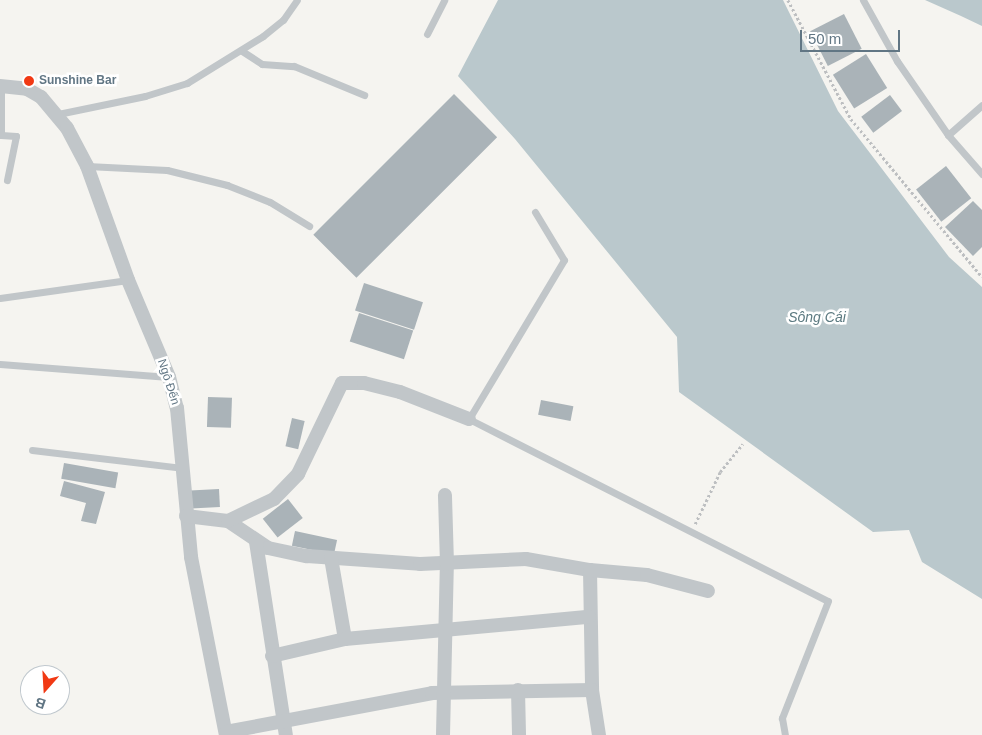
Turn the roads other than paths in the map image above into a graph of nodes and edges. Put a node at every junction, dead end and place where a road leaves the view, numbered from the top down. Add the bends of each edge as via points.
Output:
1 (298, 0) edge
2 (444, 0) edge
3 (863, 0) edge
4 (427, 34) dead end
5 (242, 51) junction
6 (0, 86) edge
7 (364, 95) dead end
8 (982, 105) edge
9 (58, 114) junction
10 (948, 135) junction
11 (87, 166) junction
12 (982, 174) edge
13 (7, 180) dead end
14 (536, 212) dead end
15 (309, 226) dead end
16 (128, 280) junction
17 (0, 298) edge
18 (0, 364) edge
19 (169, 377) junction
20 (470, 419) junction
21 (32, 450) dead end
22 (182, 468) junction
23 (445, 495) dead end
24 (186, 516) junction
25 (228, 520) junction
26 (256, 542) junction
27 (331, 558) junction
28 (447, 564) junction
29 (590, 570) junction
30 (708, 591) dead end
31 (589, 617) junction
32 (447, 628) junction
33 (345, 639) junction
34 (272, 656) junction
35 (518, 690) junction
36 (592, 690) junction
37 (445, 692) junction
38 (283, 721) junction
39 (226, 733) edge
40 (286, 735) edge
41 (443, 735) edge
42 (519, 735) edge
43 (599, 735) edge
44 (785, 735) edge

1 - 5 lane via 283,20
2 - 4 lane
3 - 10 lane via 897,61
5 - 7 lane via 262,64 294,66
5 - 9 lane via 180,85 145,96
6 - 9 street, Ngô Đến via 28,89
6 - 13 lane via 0,135 16,136
8 - 10 lane
9 - 11 street, Ngô Đến
10 - 12 lane
11 - 15 lane via 167,170 227,185 270,202
11 - 16 street, Ngô Đến
14 - 20 lane via 564,260
16 - 17 lane
16 - 19 street, Ngô Đến
18 - 19 lane
19 - 22 street, Ngô Đến via 177,408
20 - 25 street via 400,392 342,383 298,474 274,499
20 - 44 lane via 828,601 782,718
21 - 22 lane
22 - 24 street, Ngô Đến
23 - 28 street
24 - 25 street
24 - 39 street, Ngô Đến
25 - 26 street
26 - 27 street via 268,548
26 - 34 street
27 - 28 street
27 - 33 street
28 - 29 street via 526,559
28 - 32 street
29 - 30 street via 647,575
29 - 31 street
31 - 32 street
31 - 36 street
32 - 33 street
32 - 37 street
33 - 34 street
34 - 38 street
35 - 36 street
35 - 37 street
35 - 42 street
36 - 43 street
37 - 38 street via 402,697
37 - 41 street
38 - 39 street
38 - 40 street

